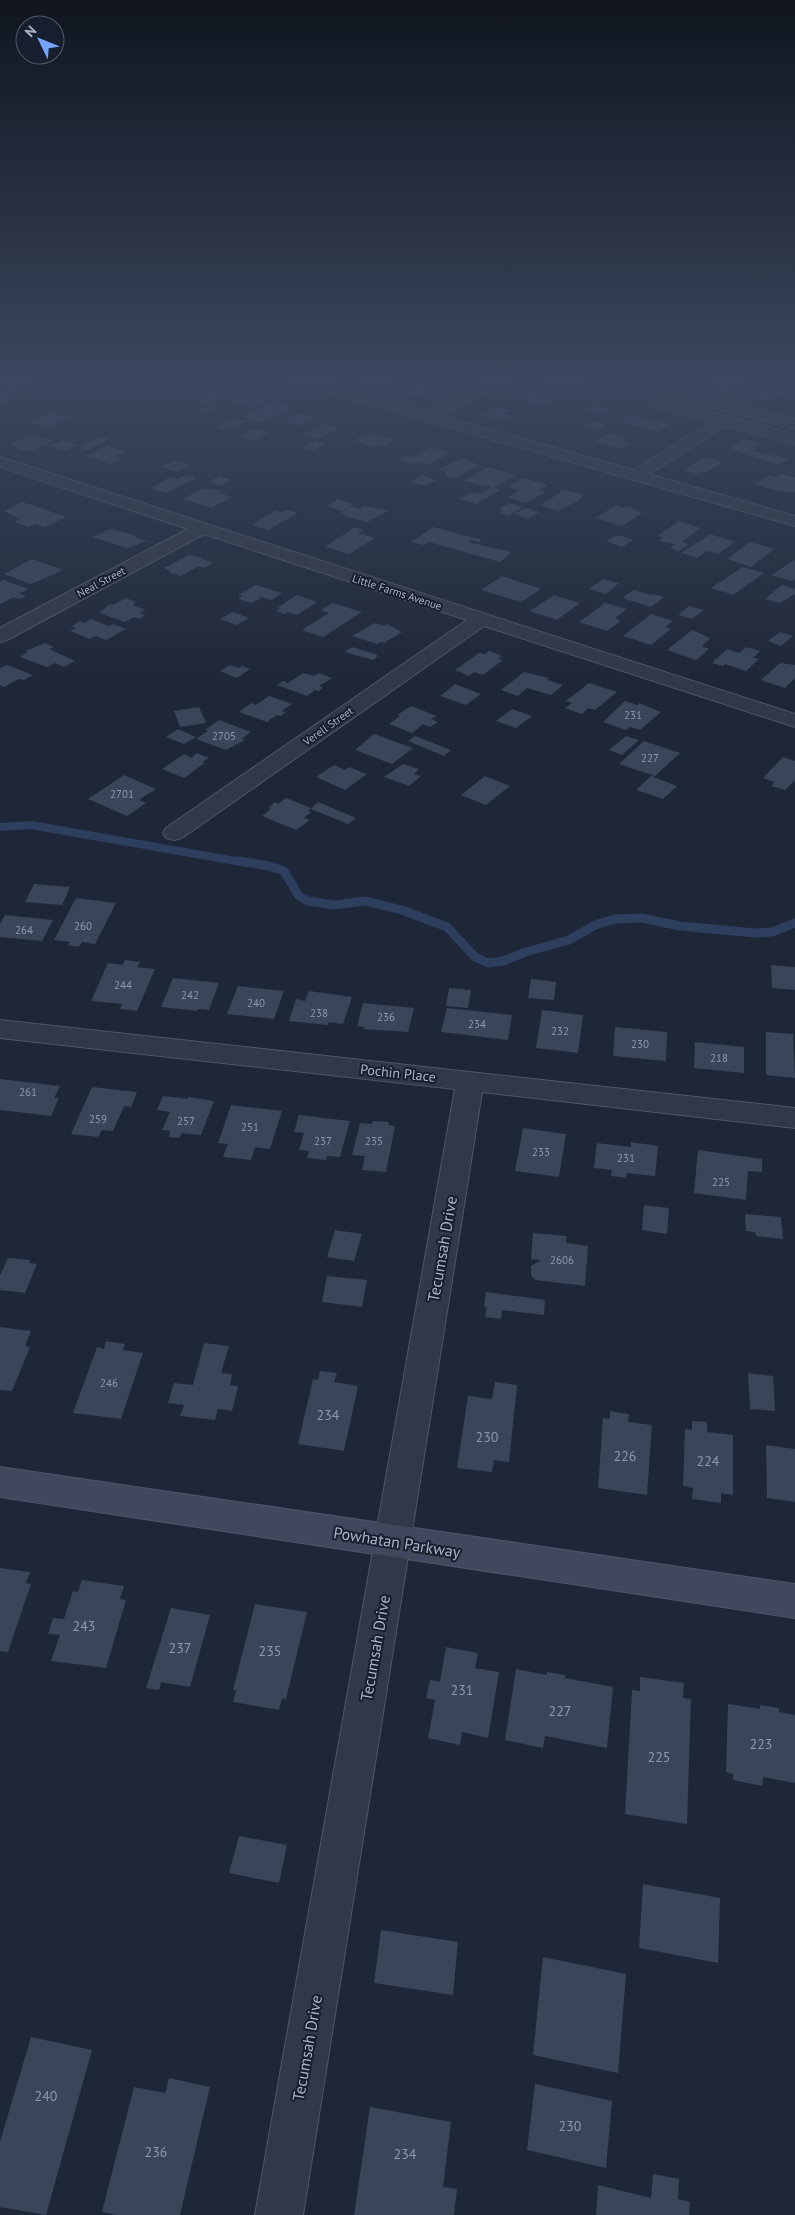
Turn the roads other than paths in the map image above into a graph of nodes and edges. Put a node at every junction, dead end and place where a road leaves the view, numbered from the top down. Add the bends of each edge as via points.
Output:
1 (47, 477) edge
2 (640, 477) edge
3 (795, 522) edge
4 (202, 528) junction
5 (481, 619) junction
6 (0, 636) edge
7 (795, 721) edge
8 (174, 832) dead end
9 (0, 1029) edge
10 (470, 1081) junction
11 (795, 1118) edge
12 (0, 1482) edge
13 (393, 1541) junction
14 (795, 1601) edge
15 (279, 2215) edge

1 - 4 street, Little Farms Avenue
2 - 3 street
4 - 5 street, Little Farms Avenue
4 - 6 street, Neal Street
5 - 7 street, Little Farms Avenue
5 - 8 street, Verell Street
9 - 10 street, Pochin Place
10 - 11 street, Pochin Place
10 - 13 street, Tecumsah Drive
12 - 13 main road, Powhatan Parkway
13 - 14 main road, Powhatan Parkway
13 - 15 street, Tecumsah Drive

